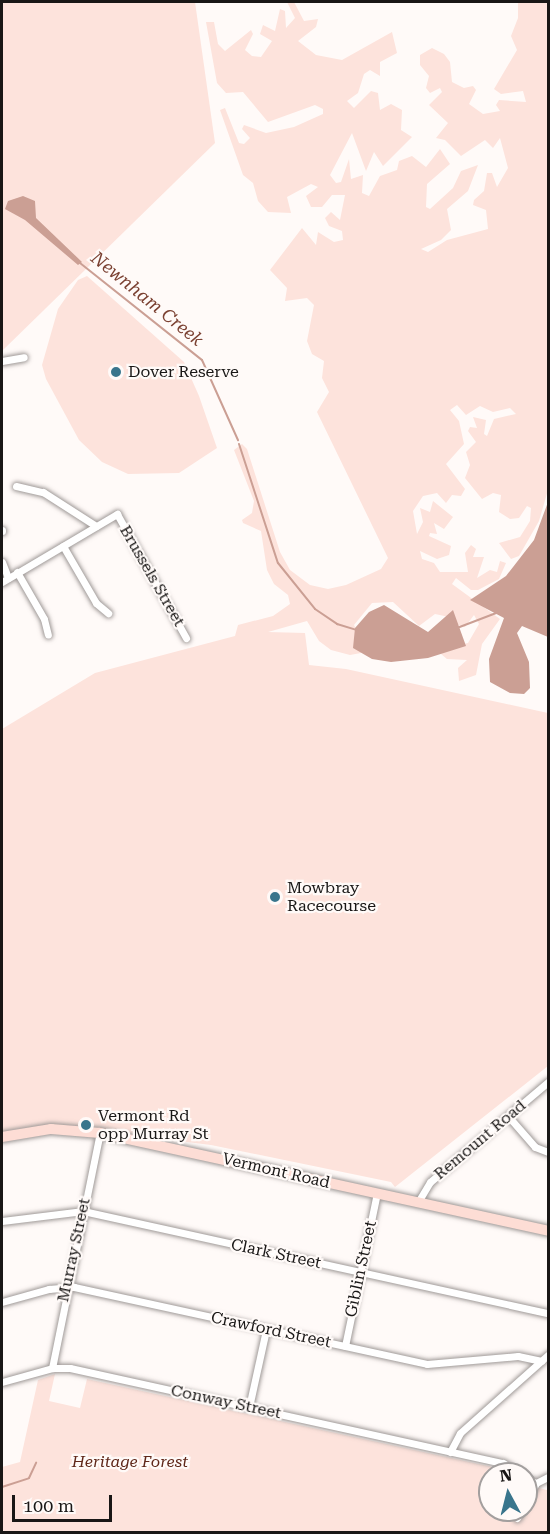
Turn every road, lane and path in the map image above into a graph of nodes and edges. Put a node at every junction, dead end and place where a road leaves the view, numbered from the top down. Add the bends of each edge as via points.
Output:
1 (24, 357) dead end
2 (2, 361) edge
3 (16, 486) dead end
4 (96, 526) junction
5 (63, 546) junction
6 (2, 562) edge
7 (17, 572) junction
8 (5, 580) edge
9 (108, 613) dead end
10 (48, 634) dead end
11 (186, 638) dead end
12 (549, 1082) edge
13 (508, 1116) junction
14 (100, 1133) junction
15 (2, 1137) edge
16 (549, 1152) edge
17 (377, 1193) junction
18 (418, 1202) junction
19 (83, 1211) junction
20 (2, 1221) edge
21 (549, 1231) edge
22 (361, 1272) junction
23 (66, 1287) junction
24 (2, 1302) edge
25 (549, 1313) edge
26 (266, 1330) junction
27 (345, 1346) junction
28 (549, 1355) edge
29 (541, 1361) junction
30 (52, 1368) junction
31 (2, 1382) edge
32 (249, 1407) junction
33 (450, 1452) junction
34 (495, 1462) edge

1 - 2 street
3 - 4 street via 43,492
4 - 5 street
4 - 11 street, Brussels Street via 117,514
5 - 7 street
5 - 9 street via 96,603
6 - 8 street
7 - 8 street
7 - 10 street via 44,619
12 - 13 street, Remount Road
13 - 16 street via 535,1147
13 - 18 street, Remount Road via 430,1182
14 - 15 street, Vermont Road via 51,1129
14 - 17 street, Vermont Road
14 - 19 street, Murray Street
17 - 18 street, Vermont Road
17 - 22 street, Giblin Street
18 - 21 street, Vermont Road
19 - 20 street, Clark Street
19 - 22 street, Clark Street
19 - 23 street, Murray Street
22 - 25 street, Clark Street
22 - 27 street, Giblin Street
23 - 24 street, Crawford Street
23 - 26 street, Crawford Street
23 - 30 street, Murray Street
26 - 27 street, Crawford Street
26 - 32 street
27 - 29 street, Crawford Street via 427,1364 518,1356
28 - 29 street
29 - 33 street via 460,1433
30 - 31 street, Conway Street
30 - 32 street, Conway Street via 70,1368
32 - 33 street, Conway Street
33 - 34 street, Conway Street

